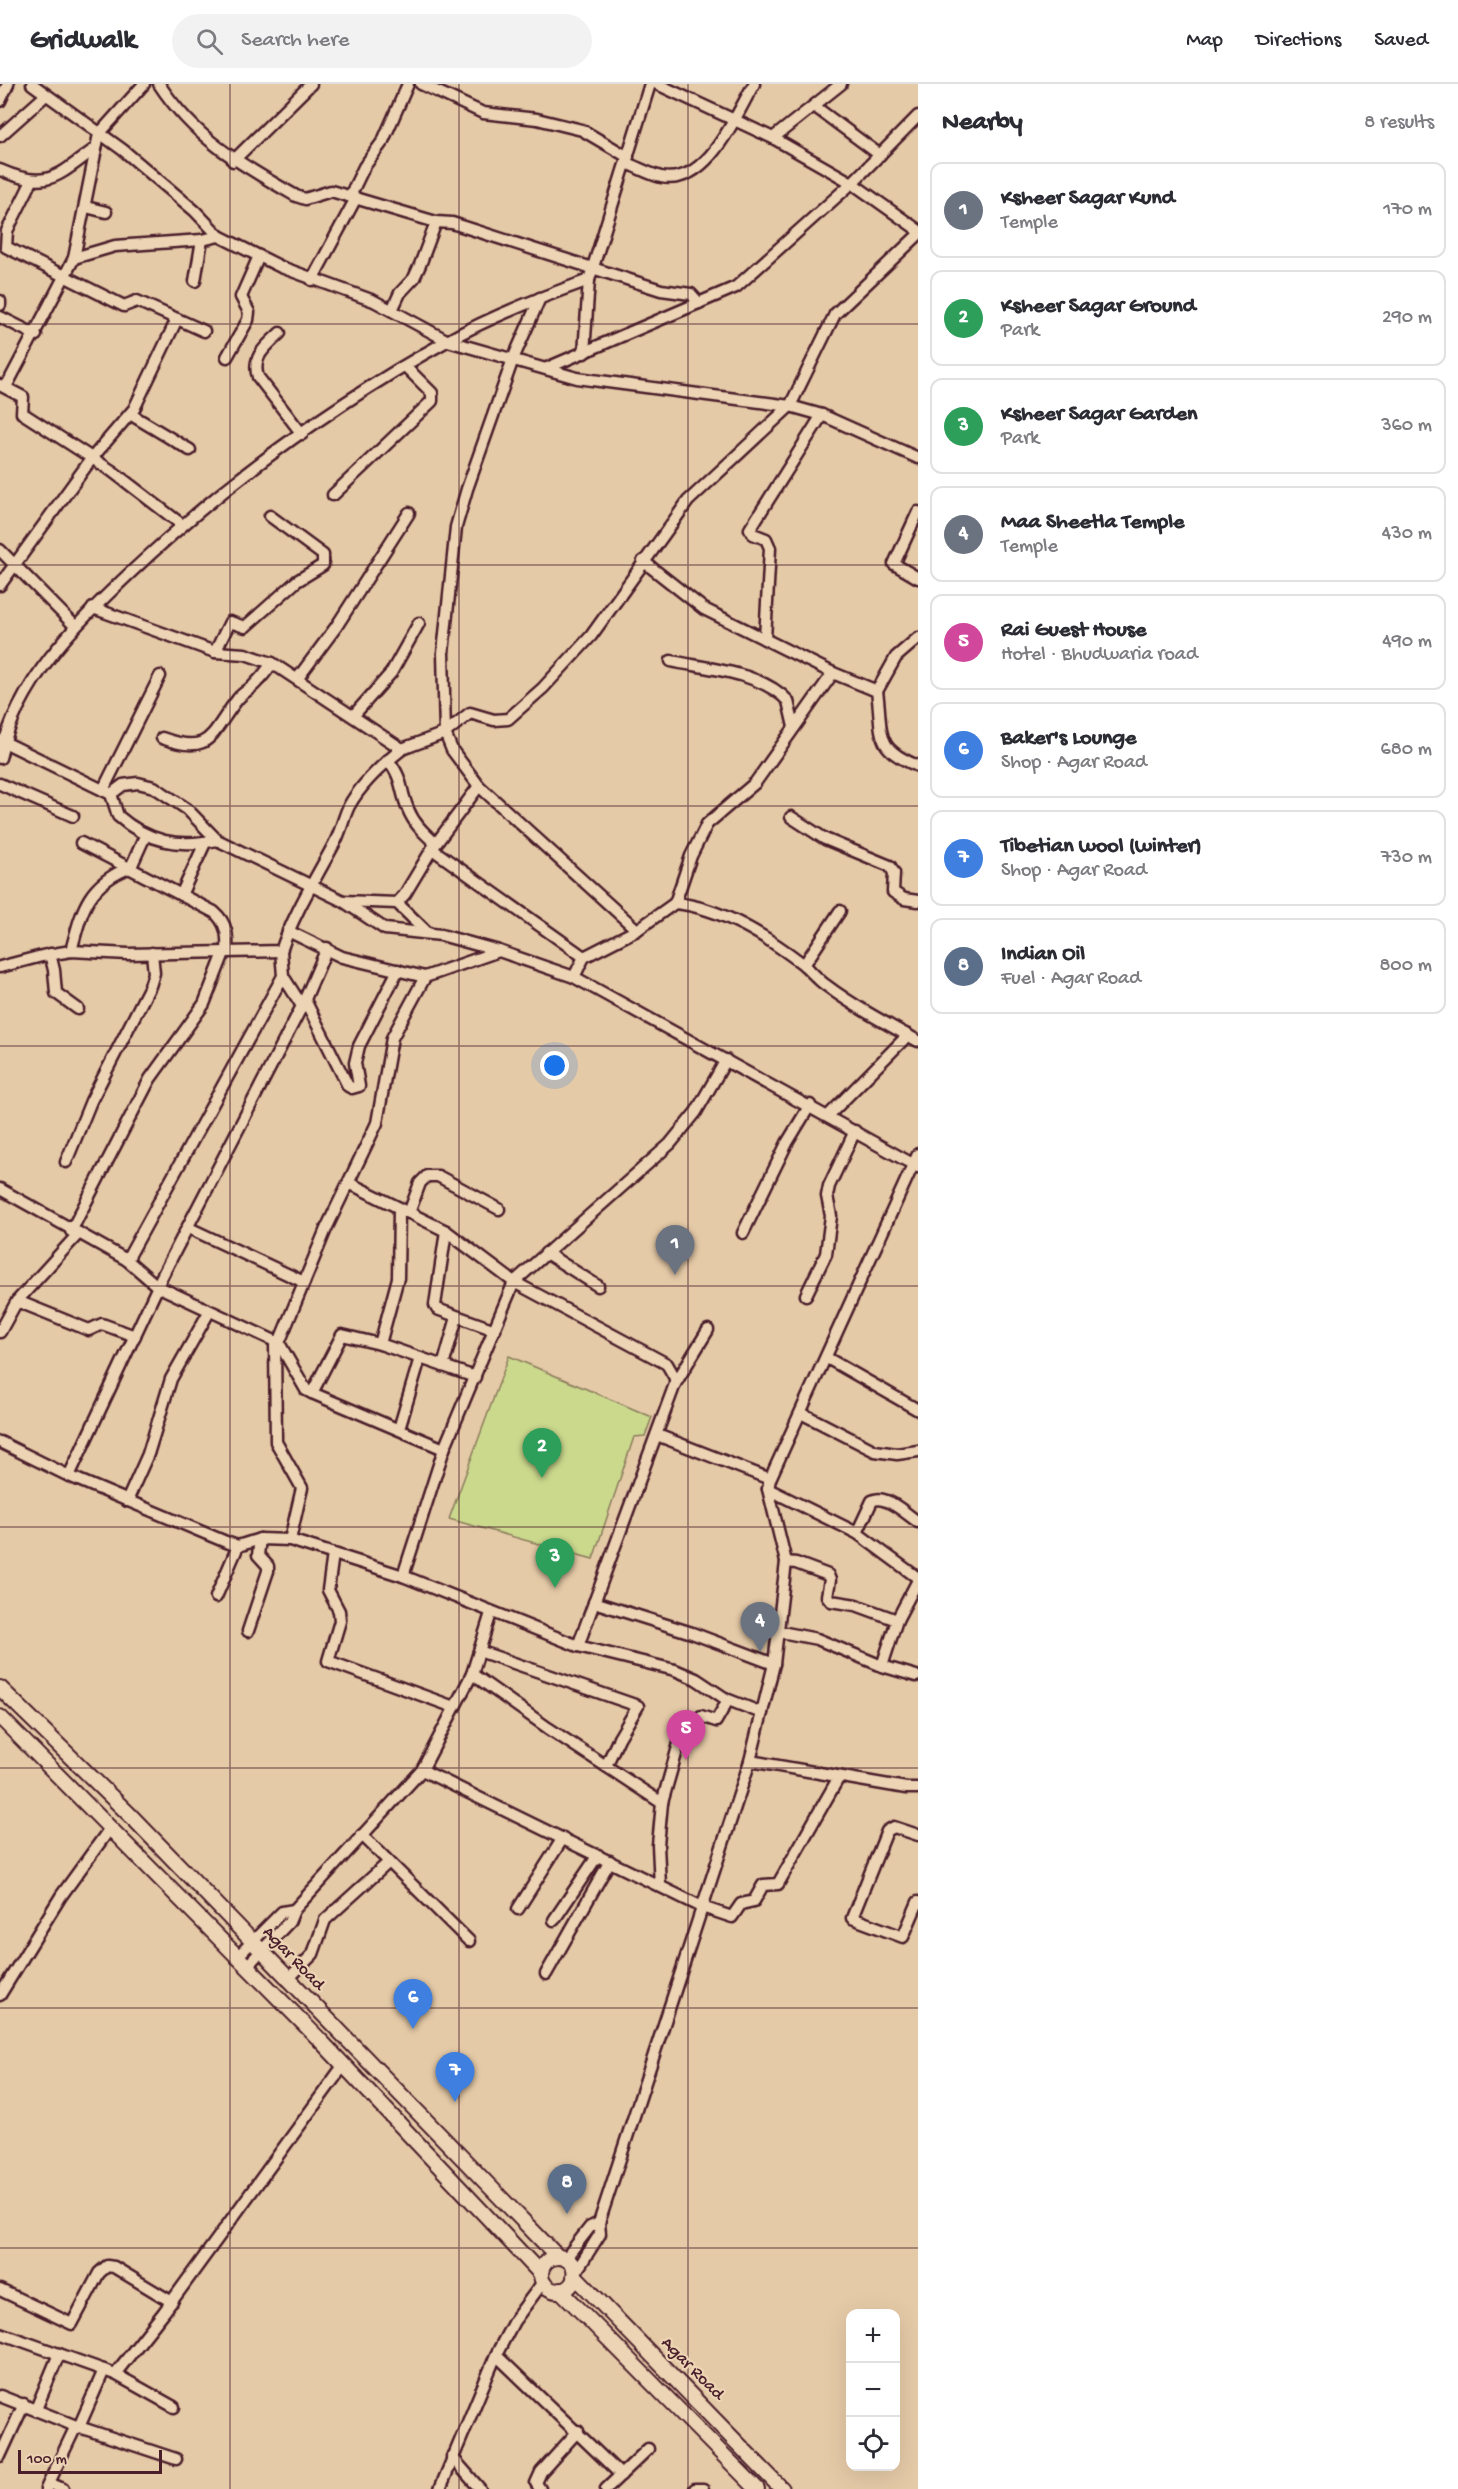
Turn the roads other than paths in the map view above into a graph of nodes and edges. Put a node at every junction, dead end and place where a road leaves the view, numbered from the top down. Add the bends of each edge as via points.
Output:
1 (8, 84) edge
2 (32, 84) edge
3 (144, 84) edge
4 (159, 84) edge
5 (311, 84) edge
6 (408, 84) edge
7 (421, 84) edge
8 (650, 84) edge
9 (657, 84) edge
10 (754, 84) edge
11 (841, 84) edge
12 (46, 95) junction
13 (0, 101) edge
14 (814, 106) junction
15 (918, 116) edge
16 (733, 118) junction
17 (99, 134) junction
18 (0, 136) edge
19 (773, 138) junction
20 (96, 148) junction
21 (880, 155) junction
22 (627, 160) junction
23 (233, 161) junction
24 (0, 170) edge
25 (32, 182) junction
26 (852, 183) junction
27 (353, 197) junction
28 (86, 207) junction
29 (106, 212) dead end
30 (436, 222) junction
31 (918, 230) edge
32 (918, 235) edge
33 (219, 236) junction
34 (202, 240) junction
35 (259, 256) junction
36 (74, 258) junction
37 (595, 267) junction
38 (65, 276) junction
39 (312, 280) junction
40 (589, 280) junction
41 (195, 281) dead end
42 (540, 298) junction
43 (0, 301) edge
44 (699, 303) junction
45 (0, 305) edge
46 (392, 310) junction
47 (0, 317) edge
48 (177, 319) junction
49 (204, 331) dead end
50 (280, 333) dead end
51 (36, 335) junction
52 (448, 341) junction
53 (584, 353) junction
54 (227, 357) dead end
55 (513, 359) junction
56 (406, 367) junction
57 (547, 368) junction
58 (3, 386) edge
59 (790, 406) junction
60 (129, 414) junction
61 (822, 415) junction
62 (302, 434) junction
63 (190, 450) dead end
64 (92, 458) junction
65 (918, 458) edge
66 (333, 495) dead end
67 (918, 512) edge
68 (409, 513) dead end
69 (270, 516) dead end
70 (181, 524) junction
71 (0, 550) edge
72 (643, 561) junction
73 (13, 566) junction
74 (918, 578) edge
75 (0, 585) edge
76 (93, 608) junction
77 (419, 623) dead end
78 (75, 626) junction
79 (918, 638) edge
80 (765, 639) junction
81 (215, 652) junction
82 (671, 661) dead end
83 (272, 663) junction
84 (833, 673) junction
85 (160, 676) dead end
86 (298, 678) junction
87 (877, 691) junction
88 (353, 716) junction
89 (794, 727) junction
90 (445, 733) junction
91 (162, 738) dead end
92 (2, 741) edge
93 (402, 749) junction
94 (0, 758) edge
95 (388, 760) junction
96 (918, 766) edge
97 (0, 784) edge
98 (479, 786) junction
99 (107, 792) junction
100 (73, 816) dead end
101 (791, 817) dead end
102 (145, 836) junction
103 (217, 840) junction
104 (81, 843) dead end
105 (205, 843) junction
106 (433, 846) junction
107 (131, 867) junction
108 (311, 884) junction
109 (181, 895) junction
110 (343, 901) junction
111 (918, 901) edge
112 (397, 903) junction
113 (675, 903) junction
114 (840, 911) dead end
115 (637, 930) junction
116 (288, 931) junction
117 (428, 933) junction
118 (327, 948) junction
119 (71, 951) junction
120 (281, 951) junction
121 (499, 951) junction
122 (226, 952) junction
123 (50, 954) junction
124 (152, 954) junction
125 (584, 957) junction
126 (804, 965) junction
127 (0, 967) edge
128 (398, 970) junction
129 (283, 976) junction
130 (425, 977) junction
131 (574, 977) junction
132 (303, 1003) junction
133 (78, 1009) dead end
134 (908, 1035) junction
135 (918, 1041) edge
136 (726, 1060) junction
137 (810, 1105) junction
138 (828, 1116) junction
139 (855, 1131) junction
140 (66, 1162) dead end
141 (916, 1162) edge
142 (349, 1183) junction
143 (0, 1189) edge
144 (499, 1209) dead end
145 (404, 1210) junction
146 (189, 1228) junction
147 (446, 1231) junction
148 (75, 1232) junction
149 (743, 1233) dead end
150 (546, 1253) junction
151 (127, 1260) junction
152 (304, 1282) junction
153 (514, 1282) junction
154 (158, 1286) junction
155 (598, 1286) dead end
156 (806, 1295) dead end
157 (17, 1301) junction
158 (209, 1312) junction
159 (457, 1317) junction
160 (708, 1329) dead end
161 (495, 1330) junction
162 (0, 1332) edge
163 (135, 1336) junction
164 (277, 1342) junction
165 (380, 1344) junction
166 (420, 1358) junction
167 (827, 1358) junction
168 (442, 1366) junction
169 (475, 1377) junction
170 (675, 1384) junction
171 (312, 1394) junction
172 (918, 1410) edge
173 (801, 1413) junction
174 (399, 1430) junction
175 (657, 1435) junction
176 (0, 1442) edge
177 (444, 1449) junction
178 (918, 1451) edge
179 (69, 1476) junction
180 (769, 1484) junction
181 (127, 1501) junction
182 (918, 1522) edge
183 (857, 1533) junction
184 (260, 1539) junction
185 (290, 1540) junction
186 (238, 1546) junction
187 (333, 1554) junction
188 (786, 1562) junction
189 (403, 1576) junction
190 (918, 1579) edge
191 (216, 1597) dead end
192 (594, 1602) junction
193 (491, 1613) junction
194 (897, 1620) junction
195 (248, 1631) dead end
196 (776, 1631) junction
197 (578, 1646) junction
198 (479, 1651) junction
199 (774, 1665) junction
200 (882, 1666) junction
201 (472, 1674) junction
202 (915, 1676) dead end
203 (0, 1688) edge
204 (728, 1700) junction
205 (454, 1707) junction
206 (762, 1713) junction
207 (0, 1717) edge
208 (750, 1761) junction
209 (606, 1766) junction
210 (423, 1770) junction
211 (839, 1777) junction
212 (918, 1788) edge
213 (662, 1803) junction
214 (111, 1827) junction
215 (362, 1834) junction
216 (918, 1835) edge
217 (562, 1838) junction
218 (598, 1855) junction
219 (610, 1861) junction
220 (389, 1862) junction
221 (660, 1886) junction
222 (918, 1902) edge
223 (702, 1907) junction
224 (518, 1909) dead end
225 (554, 1920) dead end
226 (469, 1941) dead end
227 (256, 1947) junction
228 (241, 1963) junction
229 (546, 1974) dead end
230 (287, 1980) junction
231 (0, 1995) edge
232 (343, 2066) junction
233 (599, 2223) junction
234 (562, 2258) junction
235 (574, 2275) junction
236 (542, 2278) junction
237 (0, 2290) edge
238 (560, 2290) junction
239 (172, 2302) junction
240 (0, 2333) edge
241 (59, 2354) junction
242 (496, 2355) junction
243 (104, 2370) junction
244 (116, 2374) junction
245 (0, 2396) edge
246 (24, 2404) junction
247 (174, 2407) dead end
248 (36, 2409) junction
249 (77, 2426) junction
250 (578, 2431) junction
251 (648, 2450) dead end
252 (0, 2456) edge
253 (452, 2457) junction
254 (176, 2459) dead end
255 (621, 2475) junction
256 (47, 2486) edge
257 (63, 2489) edge
258 (440, 2489) edge
259 (480, 2489) edge
260 (540, 2489) edge
261 (606, 2489) edge
262 (695, 2489) edge
263 (703, 2489) edge
264 (757, 2489) edge
265 (782, 2489) edge

1 - 13 street
2 - 12 street
3 - 17 street
4 - 23 street via 178,113
5 - 23 street
6 - 27 street via 383,141 363,167
7 - 22 street via 483,113 537,119 582,130
8 - 22 street
9 - 16 street
10 - 16 street
11 - 14 street
12 - 17 street
12 - 18 street
14 - 19 street
14 - 21 street
15 - 21 street
16 - 19 street
16 - 22 street via 711,156 686,176 662,177
17 - 20 street
17 - 33 street via 195,211
19 - 26 street
20 - 25 street via 49,179
20 - 28 street
21 - 26 street
22 - 37 street
23 - 27 street via 305,199 331,191
24 - 25 street
25 - 38 street via 7,231 6,247
26 - 31 street
26 - 44 street via 736,287
27 - 30 street
27 - 39 street
28 - 29 street
28 - 36 street
30 - 37 street via 452,223
30 - 46 street via 417,272
32 - 59 street via 835,315
33 - 34 street
33 - 35 street
34 - 36 street via 115,246
34 - 41 street
35 - 39 street
35 - 54 street via 240,300 249,312 248,320
36 - 38 street
37 - 40 street
37 - 44 street via 661,290 691,294
38 - 48 street via 124,306 137,301
38 - 51 street
39 - 46 street
40 - 42 street
40 - 53 street
42 - 52 street
42 - 55 street
43 - 45 street
44 - 53 street
46 - 52 street
47 - 51 street
48 - 49 street
48 - 60 street via 151,378
50 - 62 street via 259,354 255,367 258,377
51 - 58 street
52 - 55 street
52 - 56 street
53 - 57 street
55 - 57 street
55 - 90 street via 456,527 442,664
56 - 62 street
56 - 66 street via 432,393 432,400
57 - 59 street via 577,378
58 - 64 street via 23,397 22,413
59 - 61 street
59 - 72 street via 688,501
60 - 63 street
60 - 64 street
61 - 65 street
61 - 80 street via 750,529 766,539 770,548
62 - 70 street
64 - 70 street
64 - 73 street
67 - 74 street via 894,564
68 - 86 street via 336,627
69 - 81 street via 322,555 323,565 297,581 245,627 230,622
70 - 76 street
71 - 73 street
72 - 80 street via 704,609
72 - 90 street via 591,636 508,719 494,720 470,713
73 - 75 street
73 - 78 street
76 - 78 street
76 - 81 street
77 - 88 street via 391,673
78 - 92 street via 37,673
79 - 87 street via 896,657
80 - 84 street
81 - 83 street via 246,654
82 - 89 street via 771,687 788,701
83 - 86 street
83 - 91 street via 202,742 191,746
84 - 87 street
84 - 89 street
85 - 99 street
86 - 88 street
87 - 96 street via 884,742 896,757
88 - 93 street
89 - 113 street via 755,783 707,824
90 - 93 street
90 - 98 street via 452,750
92 - 94 street
92 - 99 street
93 - 95 street
95 - 106 street via 400,777 416,825
95 - 108 street via 355,795 336,842
97 - 100 street
98 - 106 street
98 - 115 street
99 - 102 street via 118,816
99 - 103 street via 138,783 154,787 187,809
101 - 111 street via 825,839 890,866 894,873 893,892
102 - 105 street via 174,844
102 - 107 street
103 - 105 street
103 - 108 street
104 - 107 street
105 - 109 street
106 - 112 street
106 - 125 street
107 - 109 street
107 - 119 street via 105,879 92,892
108 - 110 street
108 - 116 street
109 - 122 street via 220,917 226,928
110 - 112 street
110 - 117 street via 385,929
112 - 117 street
113 - 115 street
113 - 126 street via 714,911
114 - 126 street
115 - 125 street
116 - 118 street
116 - 120 street
117 - 121 street
118 - 128 street via 342,957
118 - 132 street
119 - 123 street
119 - 124 street
120 - 122 street
120 - 129 street
121 - 130 street
121 - 131 street
122 - 124 street
122 - 148 street via 204,1004 150,1079
123 - 127 street
123 - 133 street via 56,993
124 - 140 street via 154,973 150,986 91,1101
125 - 131 street
126 - 134 street via 843,997
128 - 130 street
128 - 132 street via 359,1046 355,1063 359,1086 348,1086
129 - 132 street
129 - 151 street
130 - 142 street via 392,1038 378,1123
131 - 136 street
132 - 146 street
134 - 135 street
134 - 138 street
136 - 137 street
136 - 150 street via 696,1113 670,1144
137 - 138 street
137 - 149 street
138 - 139 street
139 - 141 street
139 - 156 street via 829,1186 831,1216 826,1254
141 - 167 street
142 - 145 street
142 - 152 street
143 - 148 street
144 - 145 street via 438,1176 427,1176
145 - 147 street
145 - 165 street via 398,1278
146 - 152 street
146 - 154 street
147 - 153 street
147 - 159 street via 435,1305 437,1310
148 - 151 street
148 - 157 street
150 - 153 street
150 - 155 street
151 - 154 street
152 - 164 street
153 - 161 street
153 - 170 street via 667,1364
154 - 158 street
154 - 163 street
157 - 162 street
157 - 163 street via 89,1330 102,1324
158 - 164 street
158 - 181 street via 171,1379 148,1454
159 - 161 street
159 - 168 street
160 - 170 street
161 - 169 street
163 - 179 street
164 - 171 street
164 - 185 street via 276,1442 302,1488
165 - 166 street
165 - 171 street via 342,1335
166 - 168 street
166 - 174 street
167 - 172 street
167 - 173 street
168 - 169 street
169 - 177 street
170 - 175 street
171 - 174 street
173 - 178 street via 875,1451
173 - 180 street
174 - 177 street
175 - 180 street
175 - 192 street
176 - 179 street
177 - 189 street
179 - 181 street
180 - 183 street
180 - 188 street
181 - 186 street
182 - 183 street via 876,1498
183 - 190 street
184 - 185 street
184 - 186 street
184 - 195 street via 258,1555 268,1571
185 - 187 street
186 - 191 street
187 - 189 street
187 - 205 street via 328,1590 340,1621 328,1661
188 - 194 street via 828,1575 827,1596 831,1601 856,1605
188 - 196 street
189 - 193 street
190 - 194 street
192 - 197 street
192 - 199 street via 693,1633
193 - 197 street
193 - 198 street
194 - 200 street
196 - 199 street
196 - 200 street via 817,1639
197 - 204 street via 675,1670
198 - 201 street
198 - 209 street via 638,1706
199 - 206 street
200 - 202 street
201 - 205 street
201 - 209 street
203 - 227 main road, Agar Road via 131,1815
204 - 206 street
204 - 213 street via 716,1721 701,1716 680,1740
205 - 210 street
206 - 208 street
207 - 214 main road
208 - 211 street
208 - 223 street
209 - 213 street
210 - 215 street
210 - 217 street
211 - 212 street
211 - 223 street via 777,1885 763,1885 754,1901 741,1904 732,1917
213 - 221 street
214 - 228 main road
214 - 231 street via 61,1896
215 - 220 street
215 - 227 street via 294,1910 282,1912
216 - 222 street via 894,1827 887,1831 852,1918 903,1937
217 - 218 street
217 - 224 street
218 - 219 street
218 - 225 street
219 - 221 street
219 - 229 street
220 - 226 street
220 - 230 street via 325,1920 313,1954
221 - 223 street
223 - 233 street
227 - 228 street
227 - 230 main road, Agar Road
228 - 232 main road
230 - 234 main road, Agar Road
232 - 236 main road
232 - 239 street
233 - 234 street via 590,2227
233 - 235 street via 600,2234
234 - 235 main road, Agar Road via 572,2265
234 - 236 main road via 548,2260
235 - 238 main road via 570,2285
235 - 265 main road, Agar Road
236 - 238 main road via 549,2288
236 - 242 street
237 - 239 street via 72,2324 99,2272 107,2266
238 - 264 main road
239 - 244 street
240 - 241 street
241 - 243 street
241 - 248 street
242 - 250 street
242 - 253 street
243 - 244 street
243 - 249 street
244 - 247 street
245 - 246 street
246 - 248 street
246 - 252 street
248 - 249 street
249 - 254 street
249 - 256 street
250 - 255 street
250 - 260 street via 541,2472 536,2483
251 - 255 street
253 - 258 street
253 - 259 street
255 - 261 street
256 - 257 street
262 - 263 street

